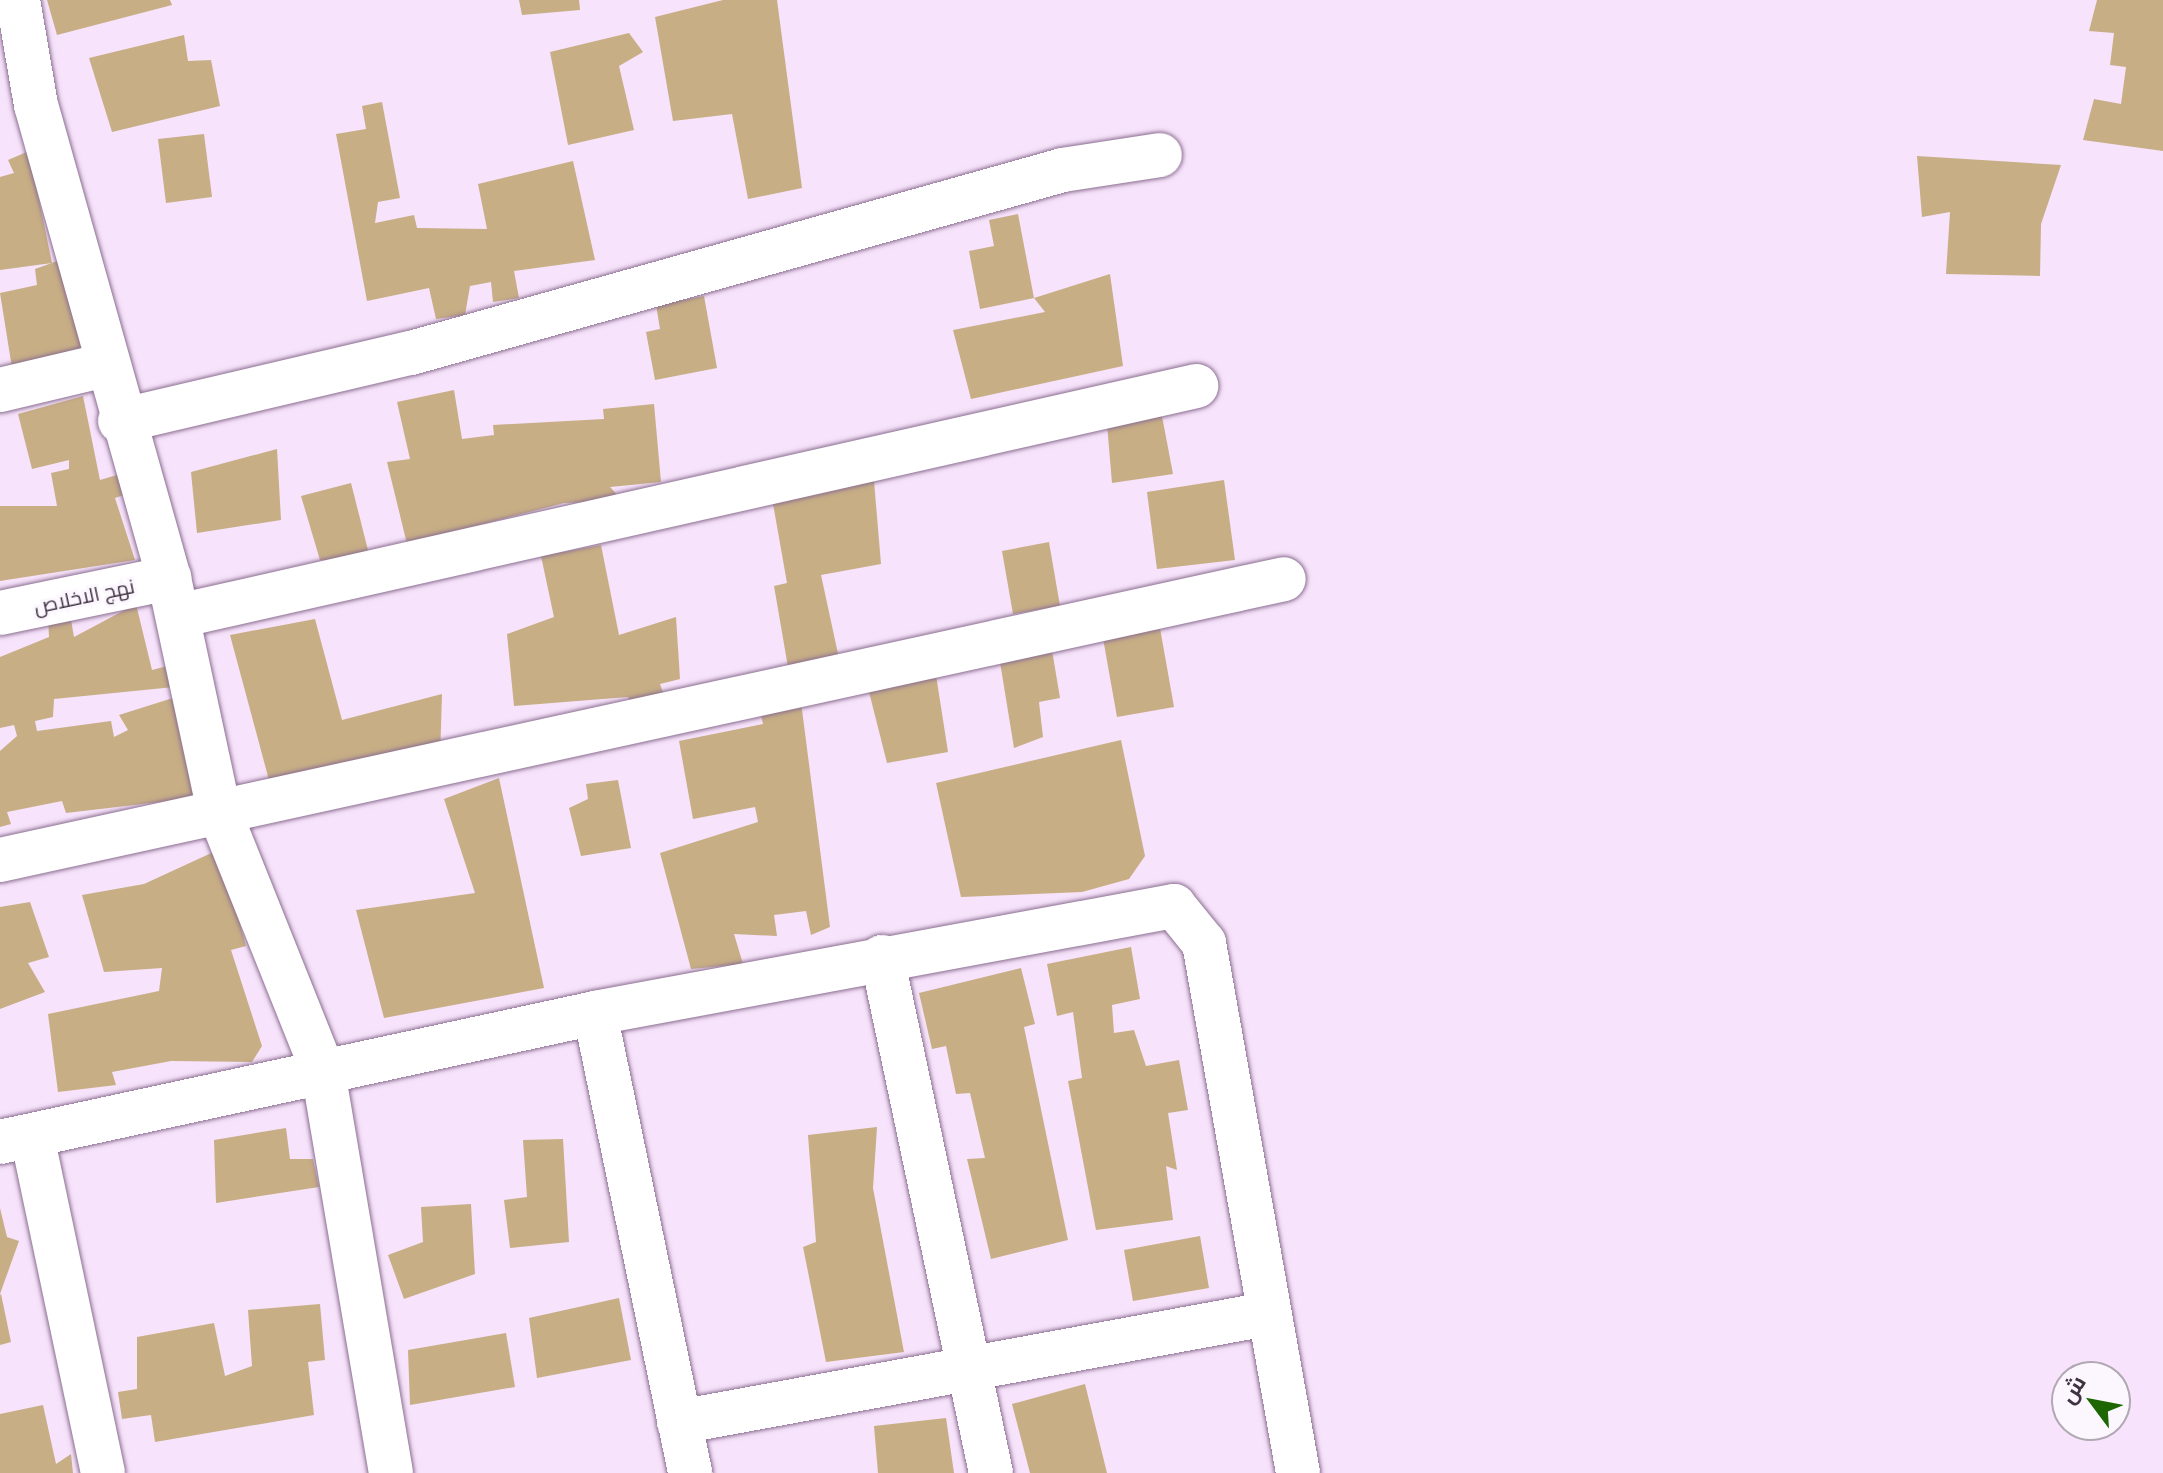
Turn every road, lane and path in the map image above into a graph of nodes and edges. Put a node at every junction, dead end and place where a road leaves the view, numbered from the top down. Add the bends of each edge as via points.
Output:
1 (18, 0) edge
2 (18, 110) edge
3 (1160, 155) dead end
4 (106, 365) junction
5 (1196, 386) dead end
6 (0, 390) edge
7 (120, 421) junction
8 (1284, 579) dead end
9 (174, 597) junction
10 (0, 613) edge
11 (219, 811) junction
12 (0, 860) edge
13 (882, 957) junction
14 (595, 1013) junction
15 (323, 1071) junction
16 (16, 1139) edge
17 (1267, 1314) junction
18 (970, 1370) junction
19 (679, 1422) junction
20 (103, 1473) edge
21 (391, 1473) edge
22 (690, 1473) edge
23 (991, 1473) edge
24 (1298, 1473) edge

1 - 2 street
2 - 4 street
3 - 7 street via 1063,170 411,353
4 - 6 street
4 - 7 street
5 - 9 street, نهج الاخلاص
7 - 9 street
8 - 11 street
9 - 10 street, نهج الاخلاص
9 - 11 street
11 - 12 street
11 - 15 street
13 - 14 street
13 - 17 street via 1144,908 1174,906 1191,920 1204,943
13 - 18 street
14 - 15 street
14 - 19 street
15 - 16 street
15 - 21 street
16 - 20 street
17 - 18 street
17 - 24 street
18 - 19 street
18 - 23 street
19 - 22 street

